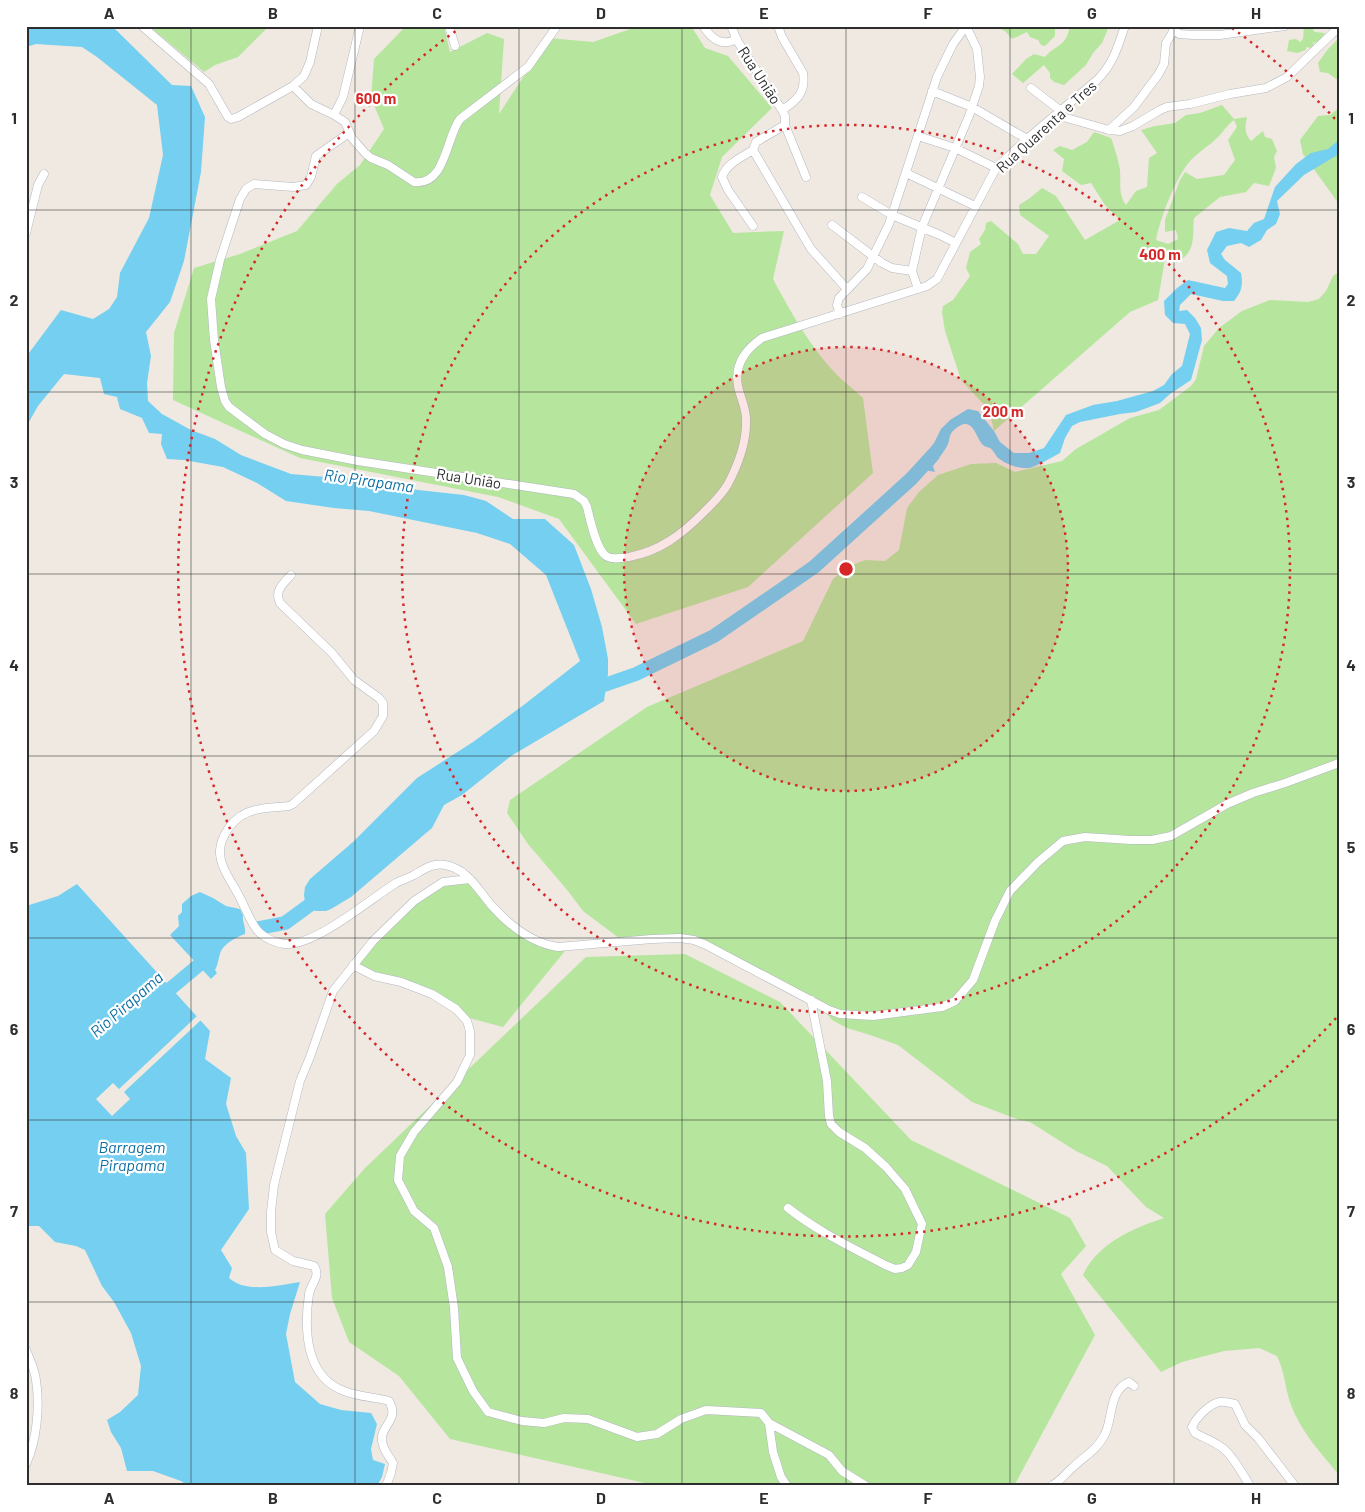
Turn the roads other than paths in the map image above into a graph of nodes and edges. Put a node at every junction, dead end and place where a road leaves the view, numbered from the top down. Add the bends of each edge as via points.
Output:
1 (142, 26) edge
2 (318, 26) edge
3 (360, 26) edge
4 (449, 26) edge
5 (557, 26) edge
6 (703, 26) edge
7 (731, 26) edge
8 (778, 26) edge
9 (966, 26) edge
10 (1125, 26) edge
11 (1286, 26) edge
12 (1339, 27) edge
13 (1172, 28) edge
14 (737, 40) junction
15 (455, 46) dead end
16 (293, 86) junction
17 (1031, 88) dead end
18 (932, 91) junction
19 (972, 108) junction
20 (782, 110) junction
21 (1059, 113) junction
22 (334, 115) junction
23 (784, 125) junction
24 (1109, 130) junction
25 (349, 133) junction
26 (918, 136) junction
27 (1027, 139) junction
28 (955, 148) junction
29 (753, 150) junction
30 (996, 168) junction
31 (906, 173) junction
32 (44, 174) dead end
33 (806, 176) dead end
34 (938, 188) junction
35 (862, 197) dead end
36 (975, 206) junction
37 (892, 215) junction
38 (832, 225) dead end
39 (753, 226) dead end
40 (922, 227) junction
41 (26, 233) edge
42 (956, 243) junction
43 (873, 257) junction
44 (912, 271) junction
45 (847, 289) junction
46 (918, 289) junction
47 (840, 314) junction
48 (768, 336) joint
49 (291, 575) dead end
50 (1339, 763) edge
51 (470, 879) junction
52 (352, 965) junction
53 (810, 1000) junction
54 (788, 1208) dead end
55 (26, 1350) edge
56 (1134, 1386) dead end
57 (768, 1423) junction
58 (26, 1464) edge
59 (386, 1486) edge
60 (787, 1486) edge
61 (866, 1486) edge
62 (1051, 1486) edge
63 (1250, 1486) edge
64 (1295, 1486) edge

1 - 16 street via 209,84 228,118 238,117
2 - 16 street via 308,70
3 - 22 street via 343,98
4 - 15 street
5 - 25 street via 528,67 460,119 454,126 439,169 423,182 414,182 371,158
6 - 14 street via 718,42
7 - 14 street, Rua União
8 - 20 street via 804,78 796,102
9 - 18 street via 947,56
9 - 19 street via 978,49 980,63 979,86
10 - 21 street, Rua Quarenta e Tres via 1110,66
11 - 13 street via 1220,35 1185,35
12 - 24 street via 1287,77 1274,85 1168,107 1126,130
13 - 24 street via 1164,64 1158,75 1134,107
14 - 20 street, Rua União
16 - 22 street via 306,101
17 - 21 street
18 - 19 street
18 - 26 street
19 - 27 street
19 - 28 street
20 - 23 street, Rua União
21 - 24 street
21 - 27 street, Rua Quarenta e Tres
22 - 25 street via 345,122
23 - 29 street via 756,142
23 - 33 street, Rua União
25 - 48 street, Rua União via 316,156 306,185 254,184 246,189 214,282 211,317 222,395 235,412 275,440 302,450 347,459 574,494 587,507 603,553 615,558 635,556 656,550 678,535 716,501 727,485 738,460 746,428 738,368 753,344
26 - 28 street
26 - 31 street
27 - 30 street, Rua Quarenta e Tres
28 - 30 street
28 - 34 street
29 - 39 street via 735,161 722,177
29 - 45 street via 811,249
30 - 36 street, Rua Quarenta e Tres
31 - 34 street
31 - 37 street
32 - 41 street via 38,185
34 - 36 street
34 - 40 street
35 - 37 street
36 - 42 street, Rua Quarenta e Tres
37 - 40 street
37 - 43 street
38 - 43 street
40 - 42 street
40 - 44 street
42 - 46 street, Rua Quarenta e Tres via 942,273
43 - 44 street via 892,268
43 - 45 street via 863,274
44 - 46 street
45 - 47 street via 839,298
46 - 47 street, Rua Quarenta e Tres
47 - 48 street, Rua Quarenta e Tres
49 - 51 street via 278,591 280,603 332,653 354,680 380,698 383,716 374,731 293,804 241,816 224,836 220,858 254,925 272,940 292,944 329,928 424,868 445,865 459,869
50 - 53 street via 1227,804 1171,836 1152,840 1084,837 1063,841 1010,891 973,980 949,1004 887,1015 855,1016 840,1014
51 - 52 street via 443,882 414,901 388,924
51 - 53 street via 508,921 528,937 546,945 558,947 652,938 694,940
52 - 57 street via 374,976 432,994 467,1021 470,1055 457,1082 414,1132 400,1156 398,1180 414,1211 434,1228 448,1267 457,1358 473,1391 488,1412 544,1423 564,1418 588,1419 637,1437 657,1434 681,1419 706,1410 762,1413
52 - 59 street via 333,991 300,1081 274,1185 271,1232 275,1250 316,1268 316,1281 310,1293 308,1332 310,1354 324,1377 343,1391 390,1401 393,1416 381,1440 393,1462
53 - 54 street via 827,1081 831,1124 886,1166 905,1189 922,1224 922,1231 913,1260 902,1268 895,1268 826,1234
55 - 58 street via 38,1392 34,1434
56 - 62 street via 1126,1383 1117,1394 1106,1435 1094,1451
57 - 60 street via 773,1452 781,1478
57 - 61 street via 829,1455 842,1471
63 - 64 street via 1224,1449 1195,1434 1192,1428 1195,1421 1218,1402 1235,1404 1245,1425

